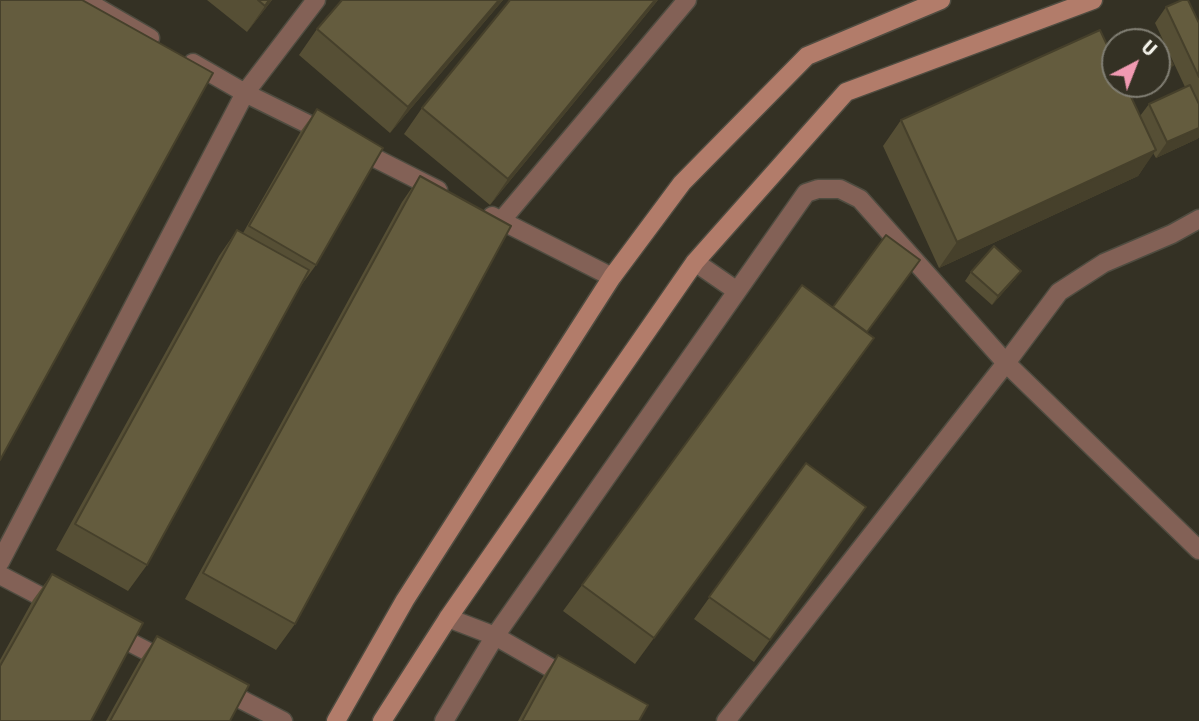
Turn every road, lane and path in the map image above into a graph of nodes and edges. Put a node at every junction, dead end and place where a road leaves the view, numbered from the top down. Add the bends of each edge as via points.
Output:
1 (84, 0) edge
2 (316, 0) edge
3 (687, 0) edge
4 (941, 0) edge
5 (1093, 0) edge
6 (245, 93) junction
7 (452, 197) edge
8 (476, 209) edge
9 (1199, 219) edge
10 (501, 221) junction
11 (695, 262) junction
12 (612, 277) junction
13 (737, 291) junction
14 (1006, 363) junction
15 (1199, 550) edge
16 (0, 562) edge
17 (0, 575) edge
18 (74, 613) edge
19 (448, 618) junction
20 (98, 626) edge
21 (495, 636) junction
22 (184, 670) edge
23 (209, 683) edge
24 (586, 688) edge
25 (283, 721) edge
26 (335, 721) edge
27 (382, 721) edge
28 (444, 721) edge
29 (726, 721) edge

1 - 6 street
2 - 6 street
3 - 10 street
4 - 12 main road via 807,56 682,183
5 - 11 main road via 846,92
6 - 7 street
6 - 16 street
8 - 10 street
9 - 14 street via 1104,263 1059,292
10 - 12 street
11 - 13 street
11 - 19 main road
12 - 26 main road via 405,600
13 - 14 street via 806,192 840,190 860,199
13 - 21 street
14 - 15 street
14 - 29 street
17 - 18 street
19 - 21 street
19 - 27 main road
20 - 22 street
21 - 24 street
21 - 28 street
23 - 25 street

